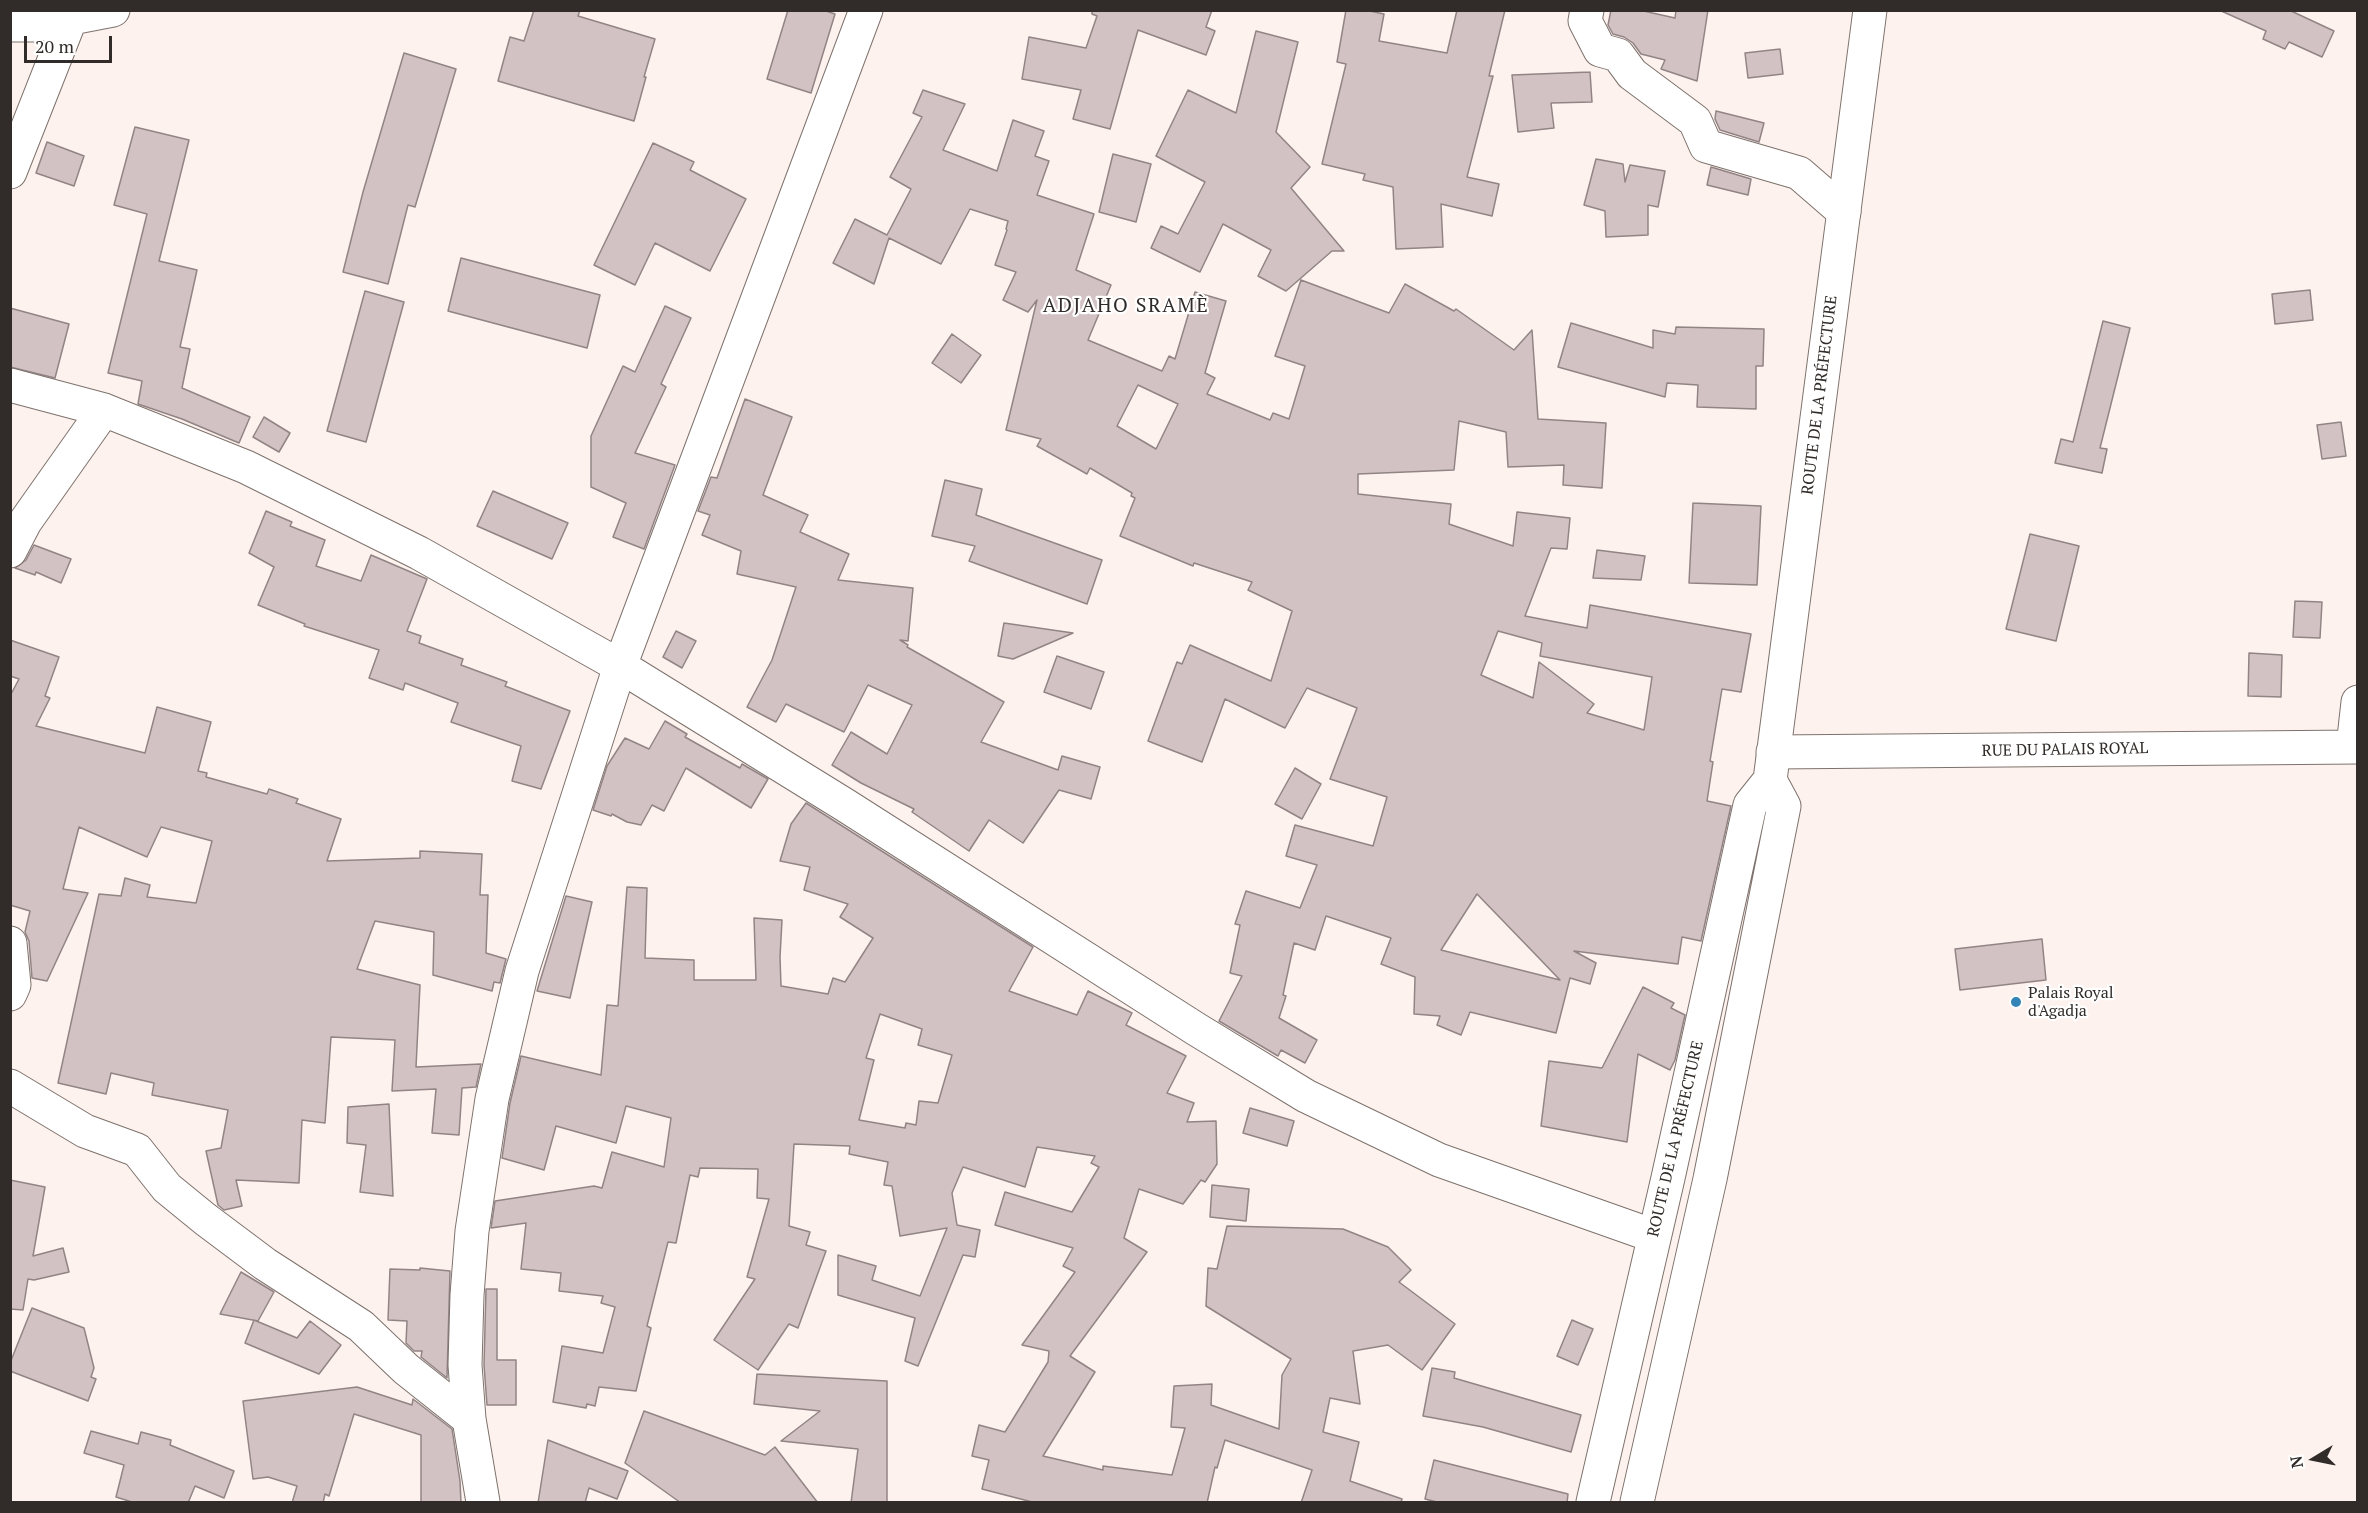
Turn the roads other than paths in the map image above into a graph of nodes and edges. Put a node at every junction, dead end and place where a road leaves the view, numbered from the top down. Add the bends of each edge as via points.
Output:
1 (113, 10) edge
2 (866, 10) edge
3 (1587, 10) edge
4 (1870, 10) edge
5 (70, 20) junction
6 (10, 25) edge
7 (10, 172) edge
8 (1844, 212) junction
9 (10, 385) edge
10 (104, 410) junction
11 (10, 551) edge
12 (620, 666) junction
13 (2358, 702) edge
14 (2355, 747) edge
15 (1771, 766) junction
16 (10, 944) edge
17 (10, 994) edge
18 (10, 1086) edge
19 (1654, 1236) junction
20 (469, 1419) junction
21 (483, 1503) edge
22 (1593, 1503) edge
23 (1637, 1503) edge

1 - 5 street
2 - 12 street
3 - 8 street via 1585,21 1600,50 1618,55 1632,74 1695,121 1706,146 1799,174
4 - 8 street, ROUTE DE LA PRÉFECTURE
5 - 6 street
5 - 7 street
8 - 15 street, ROUTE DE LA PRÉFECTURE
9 - 10 street
10 - 11 street via 25,522
10 - 12 street via 266,477 418,553
12 - 19 street via 1306,1096 1439,1160
12 - 20 street via 522,971 492,1099 468,1284 465,1365
13 - 14 street
14 - 15 street, RUE DU PALAIS ROYAL
15 - 19 street, ROUTE DE LA PRÉFECTURE via 1750,805
15 - 23 street via 1784,806 1710,1179
16 - 17 street via 14,985
18 - 20 street via 85,1131 137,1150 167,1188 205,1219 265,1264 361,1326 406,1369
19 - 22 street, ROUTE DE LA PRÉFECTURE
20 - 21 street

